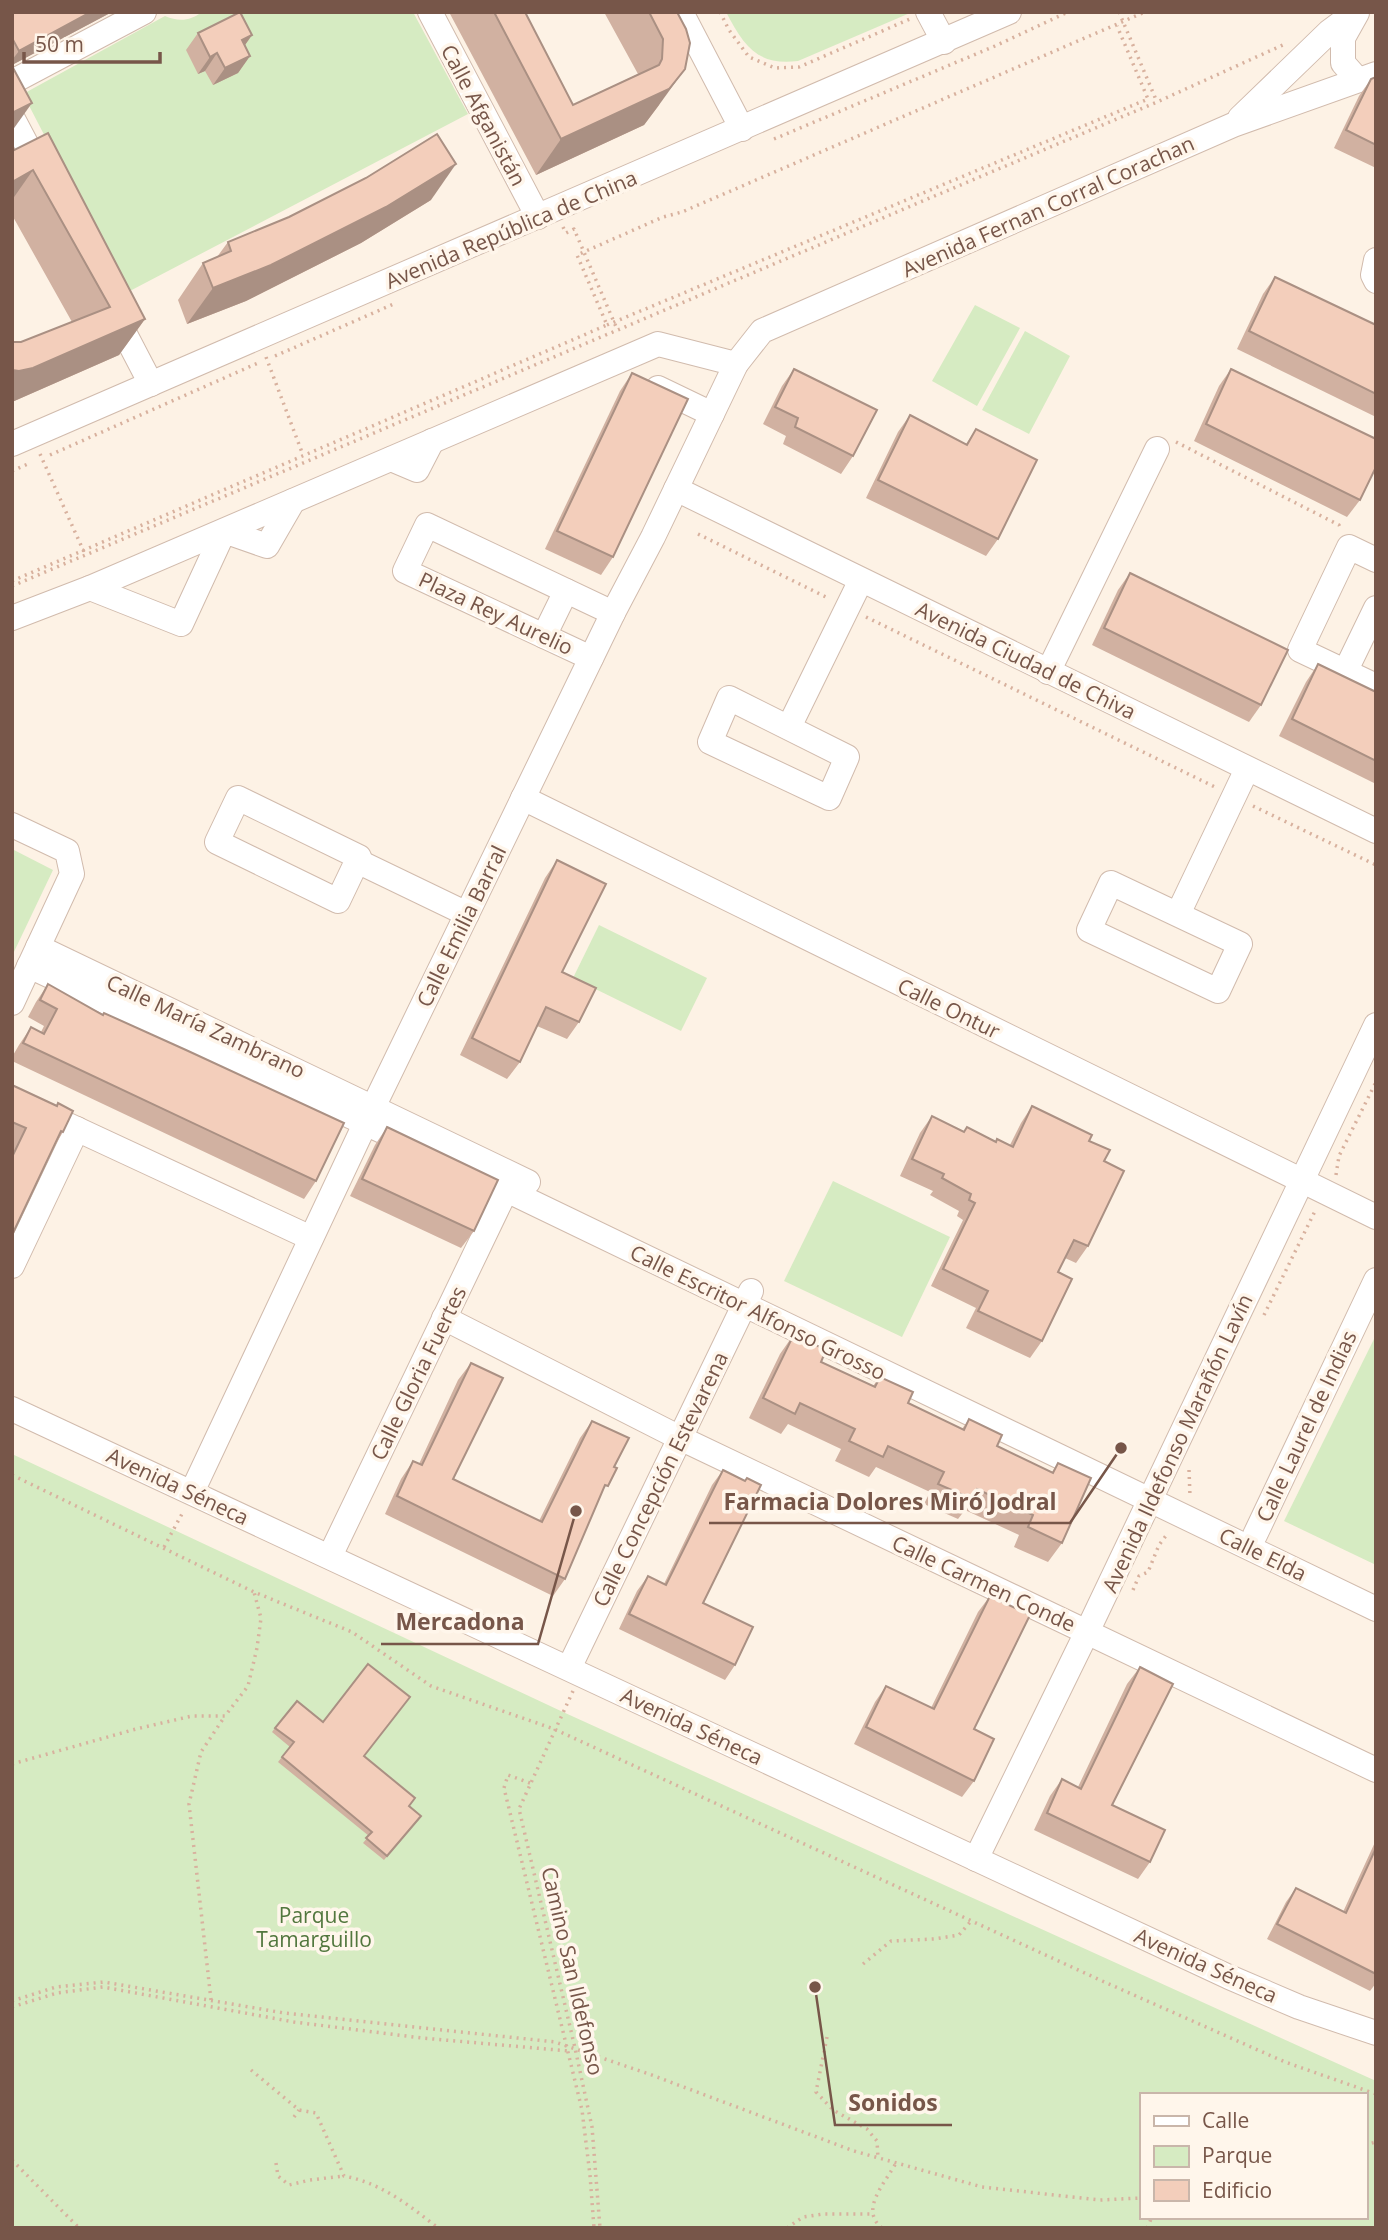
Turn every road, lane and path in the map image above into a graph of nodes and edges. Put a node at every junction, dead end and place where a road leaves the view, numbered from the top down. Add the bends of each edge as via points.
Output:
1 (144, 12) edge
2 (430, 12) edge
3 (681, 12) edge
4 (720, 12) edge
5 (1009, 12) edge
6 (1068, 12) edge
7 (1119, 12) edge
8 (1145, 12) edge
9 (1357, 12) edge
10 (920, 15) edge
11 (1123, 22) junction
12 (1116, 25) junction
13 (1293, 40) dead end
14 (944, 42) junction
15 (1367, 77) edge
16 (12, 82) edge
17 (1157, 102) junction
18 (12, 117) edge
19 (1233, 125) junction
20 (742, 129) junction
21 (765, 143) dead end
22 (20, 149) edge
23 (52, 193) edge
24 (546, 213) junction
25 (584, 252) junction
26 (1376, 260) edge
27 (1376, 281) edge
28 (102, 289) edge
29 (614, 322) junction
30 (607, 326) junction
31 (617, 328) junction
32 (260, 338) junction
33 (258, 363) dead end
34 (736, 364) junction
35 (610, 365) junction
36 (151, 384) junction
37 (712, 414) junction
38 (22, 440) edge
39 (1157, 449) joint
40 (50, 455) dead end
41 (303, 455) junction
42 (306, 461) junction
43 (30, 463) dead end
44 (12, 471) edge
45 (676, 489) junction
46 (224, 531) junction
47 (698, 534) dead end
48 (1349, 547) junction
49 (85, 553) junction
50 (1376, 560) edge
51 (861, 580) junction
52 (12, 583) edge
53 (90, 589) junction
54 (566, 591) junction
55 (837, 603) dead end
56 (1376, 608) edge
57 (613, 613) junction
58 (865, 616) dead end
59 (12, 618) edge
60 (544, 636) junction
61 (591, 658) junction
62 (1048, 671) junction
63 (1345, 672) junction
64 (1376, 686) edge
65 (789, 727) junction
66 (1247, 769) junction
67 (1226, 793) dead end
68 (523, 798) junction
69 (1241, 800) dead end
70 (12, 825) edge
71 (1376, 831) edge
72 (357, 861) junction
73 (1376, 865) edge
74 (467, 914) junction
75 (1178, 914) junction
76 (34, 956) junction
77 (12, 1003) edge
78 (1376, 1025) edge
79 (1376, 1082) edge
80 (12, 1099) edge
81 (369, 1115) junction
82 (77, 1129) junction
83 (1334, 1179) dead end
84 (1302, 1181) junction
85 (506, 1190) junction
86 (1322, 1202) dead end
87 (1376, 1217) edge
88 (311, 1238) junction
89 (12, 1266) edge
90 (1376, 1280) edge
91 (747, 1298) junction
92 (444, 1318) junction
93 (1261, 1320) dead end
94 (12, 1409) edge
95 (680, 1438) junction
96 (1194, 1459) dead end
97 (12, 1475) edge
98 (192, 1492) junction
99 (1153, 1493) junction
100 (1190, 1498) dead end
101 (1172, 1529) dead end
102 (1255, 1535) junction
103 (164, 1547) junction
104 (330, 1556) junction
105 (254, 1592) junction
106 (1376, 1593) edge
107 (1129, 1598) dead end
108 (1376, 1609) edge
109 (1087, 1632) junction
110 (575, 1671) junction
111 (225, 1716) junction
112 (554, 1729) junction
113 (12, 1763) edge
114 (1376, 1770) edge
115 (530, 1783) junction
116 (975, 1859) junction
117 (971, 1921) junction
118 (863, 1964) dead end
119 (211, 2000) junction
120 (12, 2001) edge
121 (12, 2007) edge
122 (1375, 2032) edge
123 (827, 2037) dead end
124 (568, 2048) junction
125 (575, 2048) junction
126 (251, 2070) dead end
127 (1376, 2094) edge
128 (299, 2109) junction
129 (294, 2117) dead end
130 (878, 2158) junction
131 (12, 2160) edge
132 (276, 2163) dead end
133 (896, 2163) junction
134 (344, 2176) junction
135 (1140, 2197) edge
136 (872, 2214) junction
137 (79, 2228) edge
138 (438, 2228) edge
139 (594, 2228) edge
140 (600, 2228) edge
141 (787, 2228) edge
142 (882, 2228) edge

1 - 16 street
2 - 24 street, Calle Afganistán
3 - 20 street
4 - 10 path via 749,57 775,68 799,67
5 - 14 street, Avenida República de China
6 - 21 path
7 - 11 path
8 - 11 path
9 - 15 street via 1343,38 1343,63
9 - 19 street via 1329,32
10 - 14 street
11 - 12 path
11 - 17 path
12 - 25 path
12 - 29 path via 1148,99
13 - 17 path
14 - 20 street, Avenida República de China
15 - 19 street, Avenida Fernan Corral Corachan
17 - 31 path
18 - 22 street
19 - 34 street, Avenida Fernan Corral Corachan via 762,331
20 - 24 street, Avenida República de China
22 - 23 street
24 - 25 path via 566,233 574,229
24 - 32 street, Avenida República de China
25 - 29 path
25 - 30 path via 577,255
26 - 27 street
28 - 36 street
29 - 30 path
29 - 31 path
30 - 41 path
31 - 42 path
32 - 36 street, Avenida República de China
32 - 41 path
33 - 40 path
34 - 35 street via 657,344
34 - 37 street, Calle Emilia Barral
35 - 37 street
35 - 46 street
36 - 38 street, Avenida República de China
37 - 45 street, Calle Emilia Barral
38 - 49 path
39 - 48 path via 1166,437 1339,525
39 - 62 street
41 - 42 path
41 - 49 path
42 - 49 path
43 - 44 path
45 - 51 street, Avenida Ciudad de Chiva
45 - 57 street, Calle Emilia Barral
46 - 53 street
46 - 53 street via 181,624
47 - 55 path
48 - 50 street
48 - 63 street via 1300,650
49 - 52 path
51 - 62 street, Avenida Ciudad de Chiva
51 - 65 street
53 - 59 street
54 - 57 street, Plaza Rey Aurelio
54 - 60 street
54 - 60 street, Plaza Rey Aurelio via 427,525 405,571
56 - 63 street
57 - 61 street, Calle Emilia Barral
58 - 67 path
60 - 61 street, Plaza Rey Aurelio
61 - 68 street, Calle Emilia Barral
62 - 66 street, Avenida Ciudad de Chiva
63 - 64 street
65 - 65 street via 729,698 710,742 829,798 847,757
66 - 71 street, Avenida Ciudad de Chiva
66 - 75 street
68 - 74 street, Calle Emilia Barral
68 - 84 street, Calle Ontur
69 - 73 path
70 - 76 street via 67,851 72,874
72 - 72 street via 359,857 239,798 217,842 338,901
72 - 74 street
74 - 81 street, Calle Emilia Barral
75 - 75 street via 1111,883 1089,930 1218,990 1240,944
76 - 77 street
76 - 81 street, Calle María Zambrano
78 - 84 street, Avenida Ildefonso Marañón Lavín
79 - 83 path via 1339,1156
80 - 82 street
81 - 85 street, Calle Escritor Alfonso Grosso
81 - 88 street, Calle Emilia Barral
81 - 91 street, Calle Escritor Alfonso Grosso
82 - 88 street
82 - 89 street
84 - 87 street, Calle Ontur
84 - 99 street, Avenida Ildefonso Marañón Lavín
85 - 91 street, Calle Escritor Alfonso Grosso
85 - 92 street, Calle Gloria Fuertes
86 - 93 path
88 - 98 street, Calle Emilia Barral
90 - 102 street, Calle Laurel de Indias
91 - 95 street, Calle Concepción Estevarena
91 - 99 street, Calle Escritor Alfonso Grosso
92 - 95 street, Calle Carmen Conde
92 - 104 street, Calle Gloria Fuertes
94 - 98 street, Avenida Séneca
95 - 109 street, Calle Carmen Conde
95 - 110 street, Calle Concepción Estevarena
96 - 100 path via 1188,1471
97 - 103 path
98 - 103 path
98 - 104 street, Avenida Séneca
99 - 102 street, Calle Elda
99 - 108 street, Calle Elda
99 - 109 street, Avenida Ildefonso Marañón Lavín
101 - 107 path
102 - 106 street, Calle Elda
103 - 105 path
104 - 110 street, Avenida Séneca
105 - 111 path via 261,1618 257,1648 248,1686
105 - 112 path via 352,1632 431,1686
109 - 114 street, Calle Carmen Conde
109 - 116 street, Avenida Ildefonso Marañón Lavín
110 - 112 path, Camino San Ildefonso
110 - 116 street, Avenida Séneca
111 - 113 path via 192,1716
111 - 119 path via 201,1752 189,1804
112 - 115 path, Camino San Ildefonso
112 - 117 path
115 - 124 path via 508,1775 504,1788
115 - 125 path, Camino San Ildefonso via 519,1809
116 - 122 street, Avenida Séneca via 1252,1987
117 - 118 path via 959,1935 891,1941
117 - 127 path via 1284,2062
119 - 120 path via 104,1982 56,1987
119 - 124 path via 284,2013 481,2032 555,2042
121 - 124 path via 57,1993 103,1987 294,2022 422,2038
123 - 130 path via 816,2092 833,2110 867,2129 877,2141
124 - 125 path
124 - 139 path via 582,2110
125 - 130 path
125 - 140 path, Camino San Ildefonso via 592,2127
126 - 128 path
128 - 129 path
128 - 134 path via 316,2113
130 - 133 path
131 - 137 path
132 - 134 path via 278,2176 289,2185
133 - 135 path via 982,2187 1100,2200
133 - 136 path via 872,2204
134 - 138 path via 363,2179 394,2195
136 - 141 path via 803,2217
136 - 142 path

